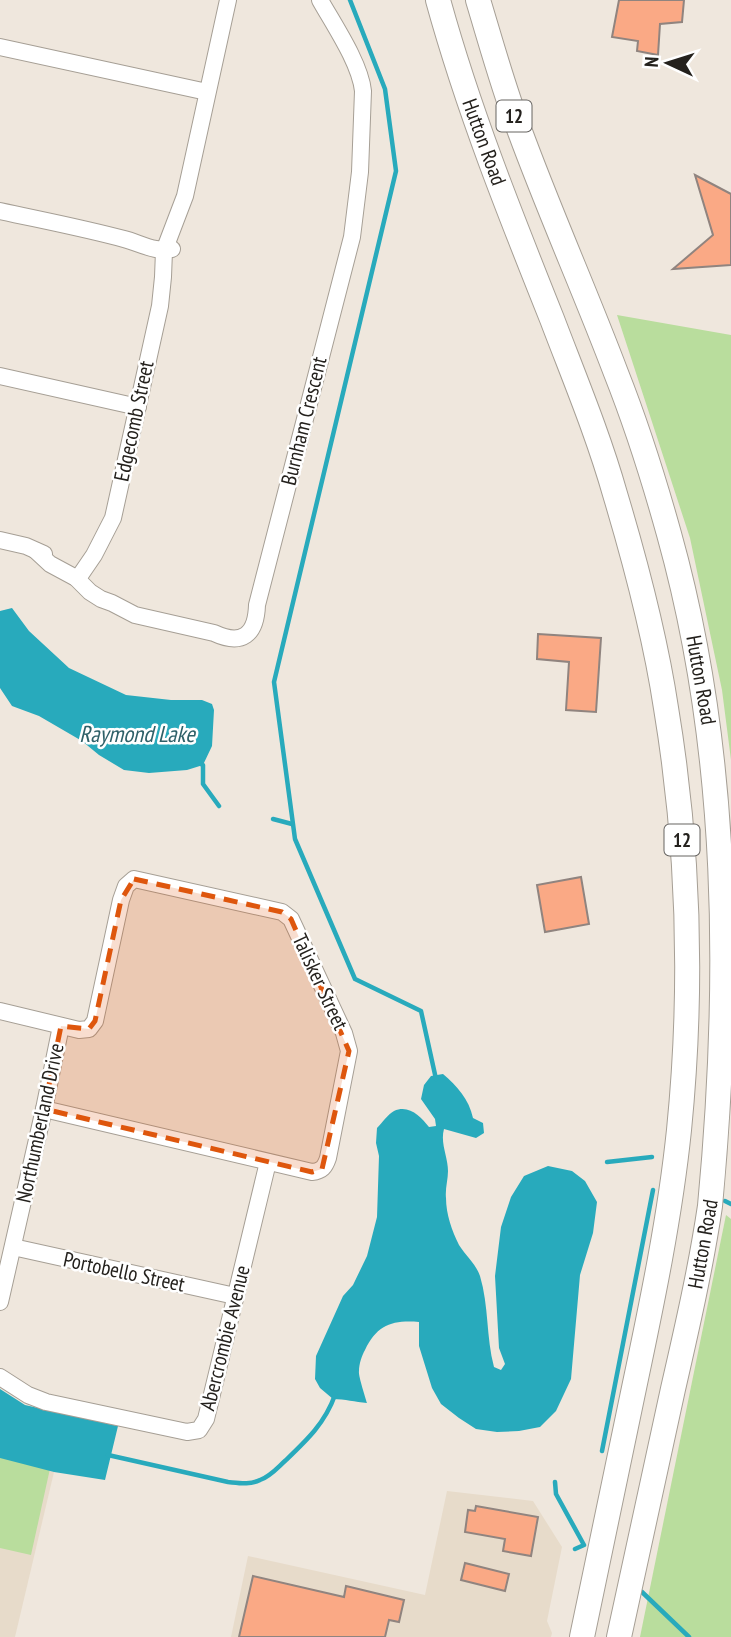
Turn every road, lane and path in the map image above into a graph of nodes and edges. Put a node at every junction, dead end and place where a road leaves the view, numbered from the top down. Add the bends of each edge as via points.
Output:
1 (228, 0) edge
2 (320, 0) edge
3 (438, 0) edge
4 (478, 0) edge
5 (0, 47) edge
6 (494, 56) junction
7 (458, 68) junction
8 (207, 92) junction
9 (0, 211) edge
10 (167, 248) junction
11 (0, 376) edge
12 (138, 407) junction
13 (0, 540) edge
14 (78, 574) junction
15 (687, 927) junction
16 (727, 928) junction
17 (0, 1011) edge
18 (61, 1026) junction
19 (44, 1109) junction
20 (268, 1162) junction
21 (13, 1247) junction
22 (235, 1296) junction
23 (0, 1301) edge
24 (0, 1377) edge
25 (582, 1637) edge
26 (619, 1637) edge

1 - 8 street, Edgecomb Street
2 - 14 street, Burnham Crescent via 362,83 360,172 352,237 257,605 244,624 214,633 135,615 90,592
3 - 7 main road, Hutton Road / 12
4 - 6 main road, Hutton Road / 12
5 - 8 street
6 - 7 main road
6 - 16 main road, Hutton Road / 12 via 621,385 670,535 695,640 715,759
7 - 15 main road, Hutton Road / 12 via 598,440 646,607 666,707
8 - 10 street, Edgecomb Street via 183,217
9 - 10 street
10 - 12 street, Edgecomb Street via 169,283
11 - 12 street
12 - 14 street, Edgecomb Street via 113,518
13 - 14 street, Burnham Crescent via 26,546 50,564
15 - 16 main road
15 - 25 main road, Hutton Road / 12 via 684,1068 672,1188
16 - 26 main road, Hutton Road / 12 via 725,1059 710,1209
17 - 18 street, Talisker Street
18 - 19 street, Northumberland Drive
18 - 20 street, Talisker Street via 89,1029 95,1021 121,900 134,879 282,912 291,919 349,1051 325,1166 312,1172
19 - 20 street, Talisker Street
19 - 21 street, Northumberland Drive
20 - 22 street, Abercrombie Avenue
21 - 22 street, Portobello Street
21 - 23 street, Northumberland Drive
22 - 24 street, Abercrombie Avenue via 206,1419 196,1432 46,1402

